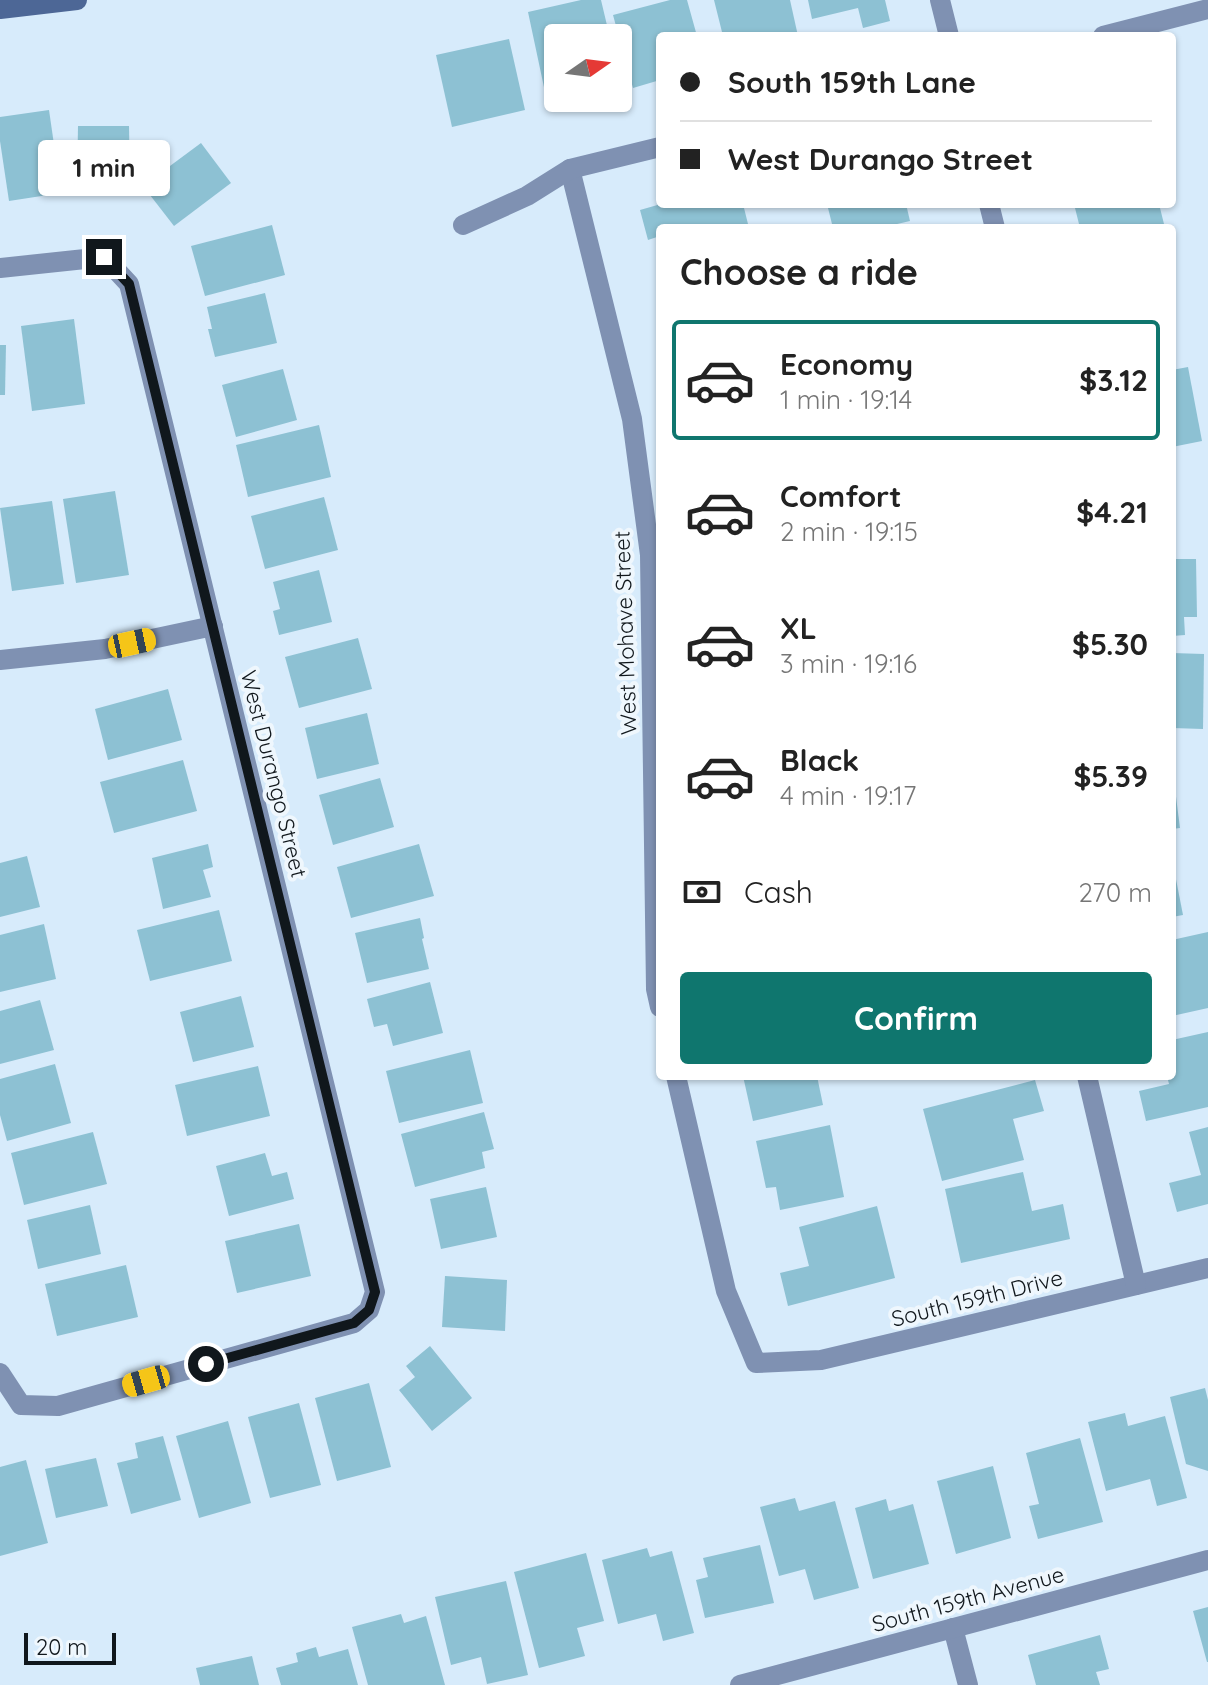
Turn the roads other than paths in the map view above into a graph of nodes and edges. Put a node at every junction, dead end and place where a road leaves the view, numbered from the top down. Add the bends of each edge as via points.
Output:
1 (77, 0) edge
2 (940, 0) edge
3 (0, 9) edge
4 (1208, 9) edge
5 (948, 32) edge
6 (1119, 32) edge
7 (656, 148) edge
8 (570, 169) junction
9 (463, 225) dead end
10 (0, 268) edge
11 (213, 626) junction
12 (0, 660) edge
13 (656, 989) edge
14 (677, 1080) edge
15 (1088, 1080) edge
16 (1208, 1268) edge
17 (1136, 1285) junction
18 (0, 1373) edge
19 (1208, 1560) edge
20 (953, 1628) junction
21 (740, 1685) edge
22 (968, 1685) edge

1 - 3 street
2 - 5 street
4 - 6 street
7 - 8 street
8 - 9 street
8 - 13 street, West Mohave Street via 632,419 650,555
10 - 11 street, West Durango Street via 104,257 129,284
11 - 12 street via 105,649
11 - 18 street, West Durango Street via 375,1292 369,1310 354,1323 58,1406 21,1405
14 - 17 street, South 159th Drive via 726,1291 756,1363 821,1360
15 - 17 street
16 - 17 street, South 159th Drive
19 - 20 street, South 159th Avenue
20 - 21 street, South 159th Avenue
20 - 22 street

